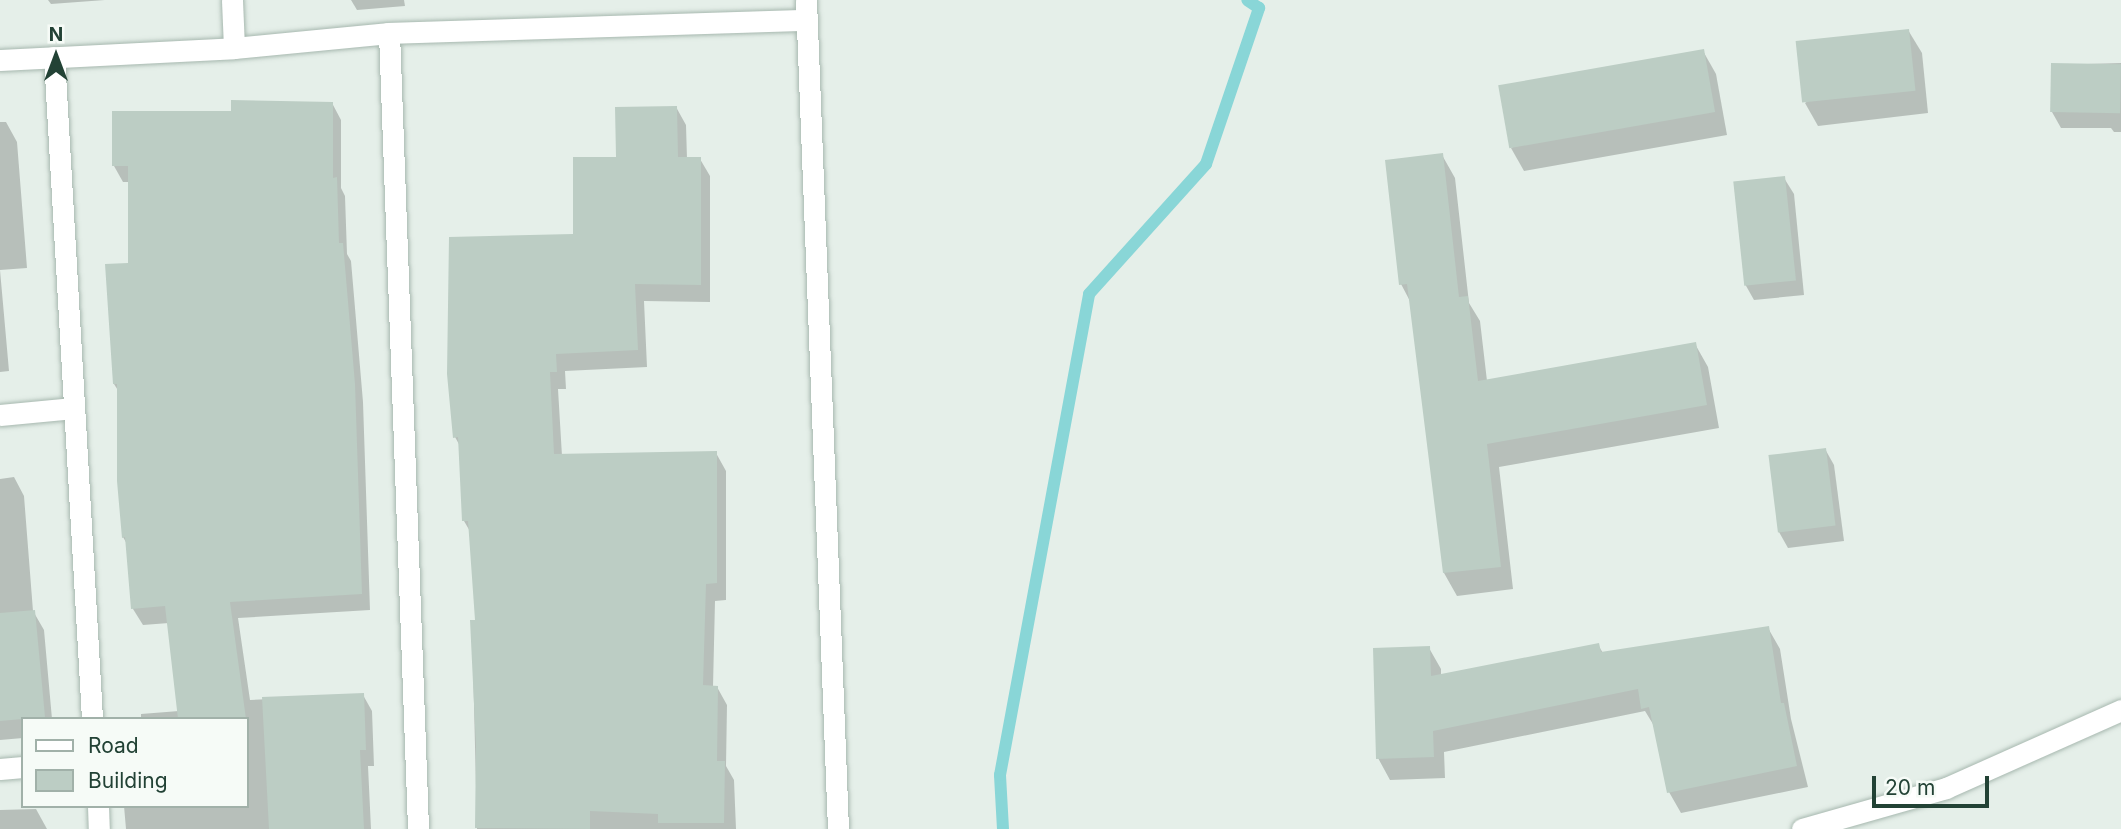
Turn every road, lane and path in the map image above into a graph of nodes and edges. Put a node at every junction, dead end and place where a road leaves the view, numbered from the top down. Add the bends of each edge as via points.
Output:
1 (232, 0) edge
2 (806, 10) edge
3 (389, 33) junction
4 (234, 48) junction
5 (54, 57) junction
6 (0, 60) edge
7 (74, 408) junction
8 (0, 415) edge
9 (2121, 710) edge
10 (92, 717) edge
11 (21, 767) edge
12 (0, 769) edge
13 (97, 808) edge
14 (99, 829) edge
15 (418, 829) edge
16 (838, 829) edge
17 (1802, 829) edge

1 - 4 street
2 - 3 street
2 - 16 street
3 - 4 street
3 - 15 street
4 - 5 street
5 - 6 street
5 - 7 street
7 - 8 street
7 - 10 street
9 - 17 street via 1947,788
11 - 12 street
13 - 14 street

